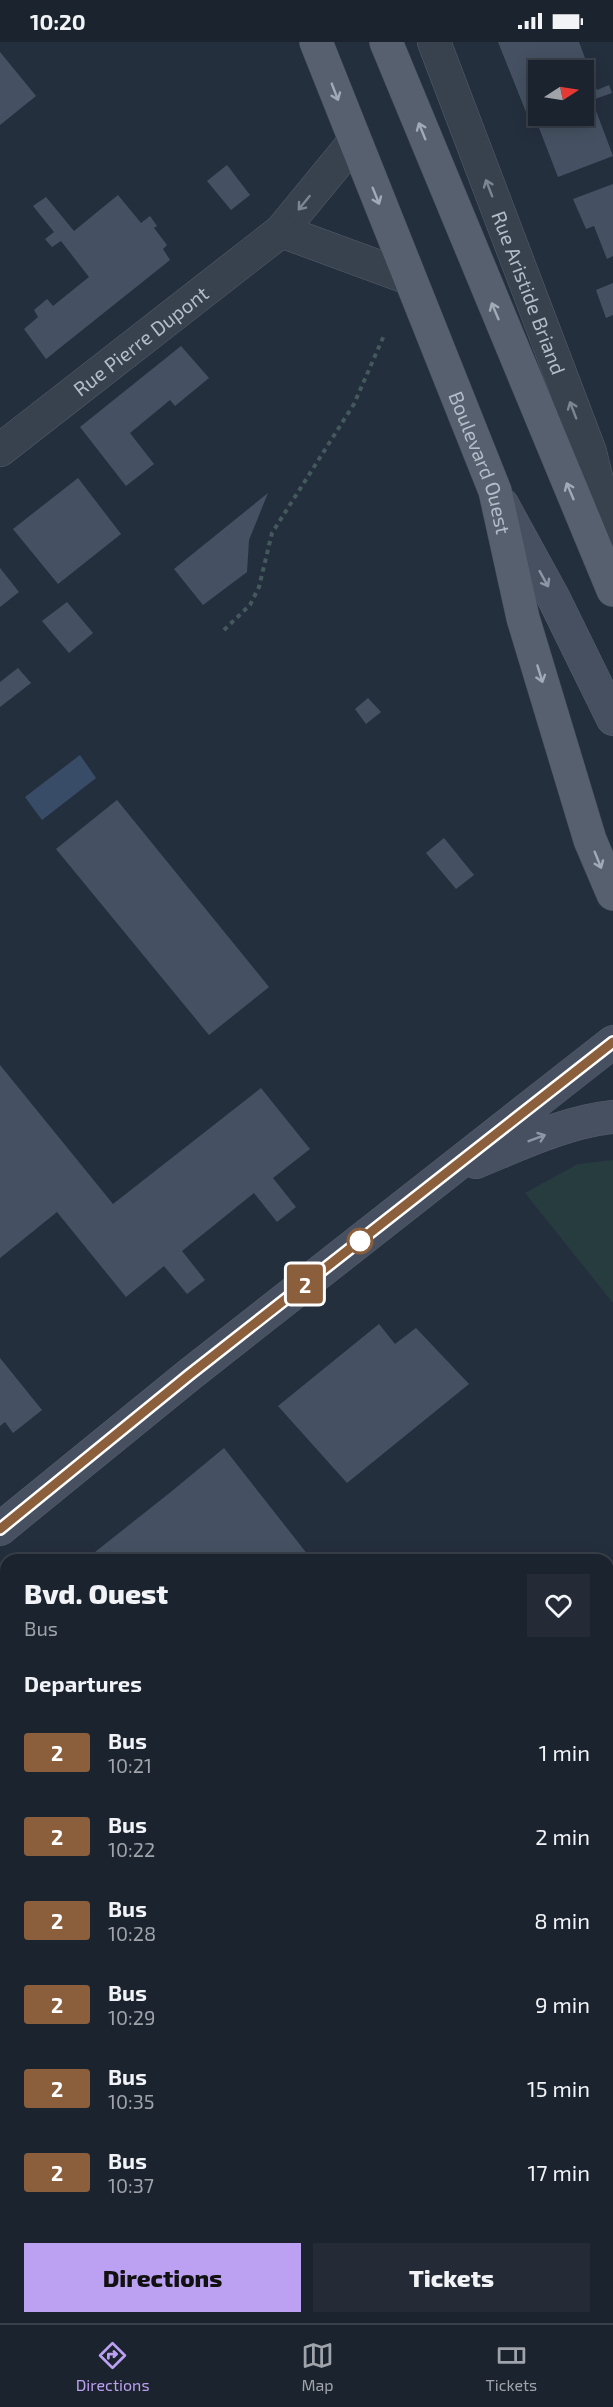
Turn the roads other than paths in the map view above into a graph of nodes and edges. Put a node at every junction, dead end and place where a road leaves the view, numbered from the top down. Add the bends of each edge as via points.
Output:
1 (316, 42) edge
2 (386, 42) edge
3 (434, 42) edge
4 (354, 142) junction
5 (281, 231) junction
6 (409, 278) junction
7 (0, 450) edge
8 (495, 492) junction
9 (613, 546) edge
10 (613, 590) edge
11 (613, 719) edge
12 (613, 894) edge
13 (613, 1042) edge
14 (613, 1118) edge
15 (443, 1174) junction
16 (0, 1529) edge

1 -> 4 main road, Boulevard Ouest
10 -> 2 main road
9 -> 3 street, Rue Aristide Briand via 590,452
4 -> 5 street, Rue Pierre Dupont
4 -> 6 main road, Boulevard Ouest
5 - 6 street
5 - 7 street, Rue Pierre Dupont
6 - 8 main road, Boulevard Ouest
8 -> 11 main road
8 -> 12 main road, Boulevard Ouest via 523,618 590,840
13 - 15 main road
15 -> 14 main road via 554,1131
15 - 16 main road

